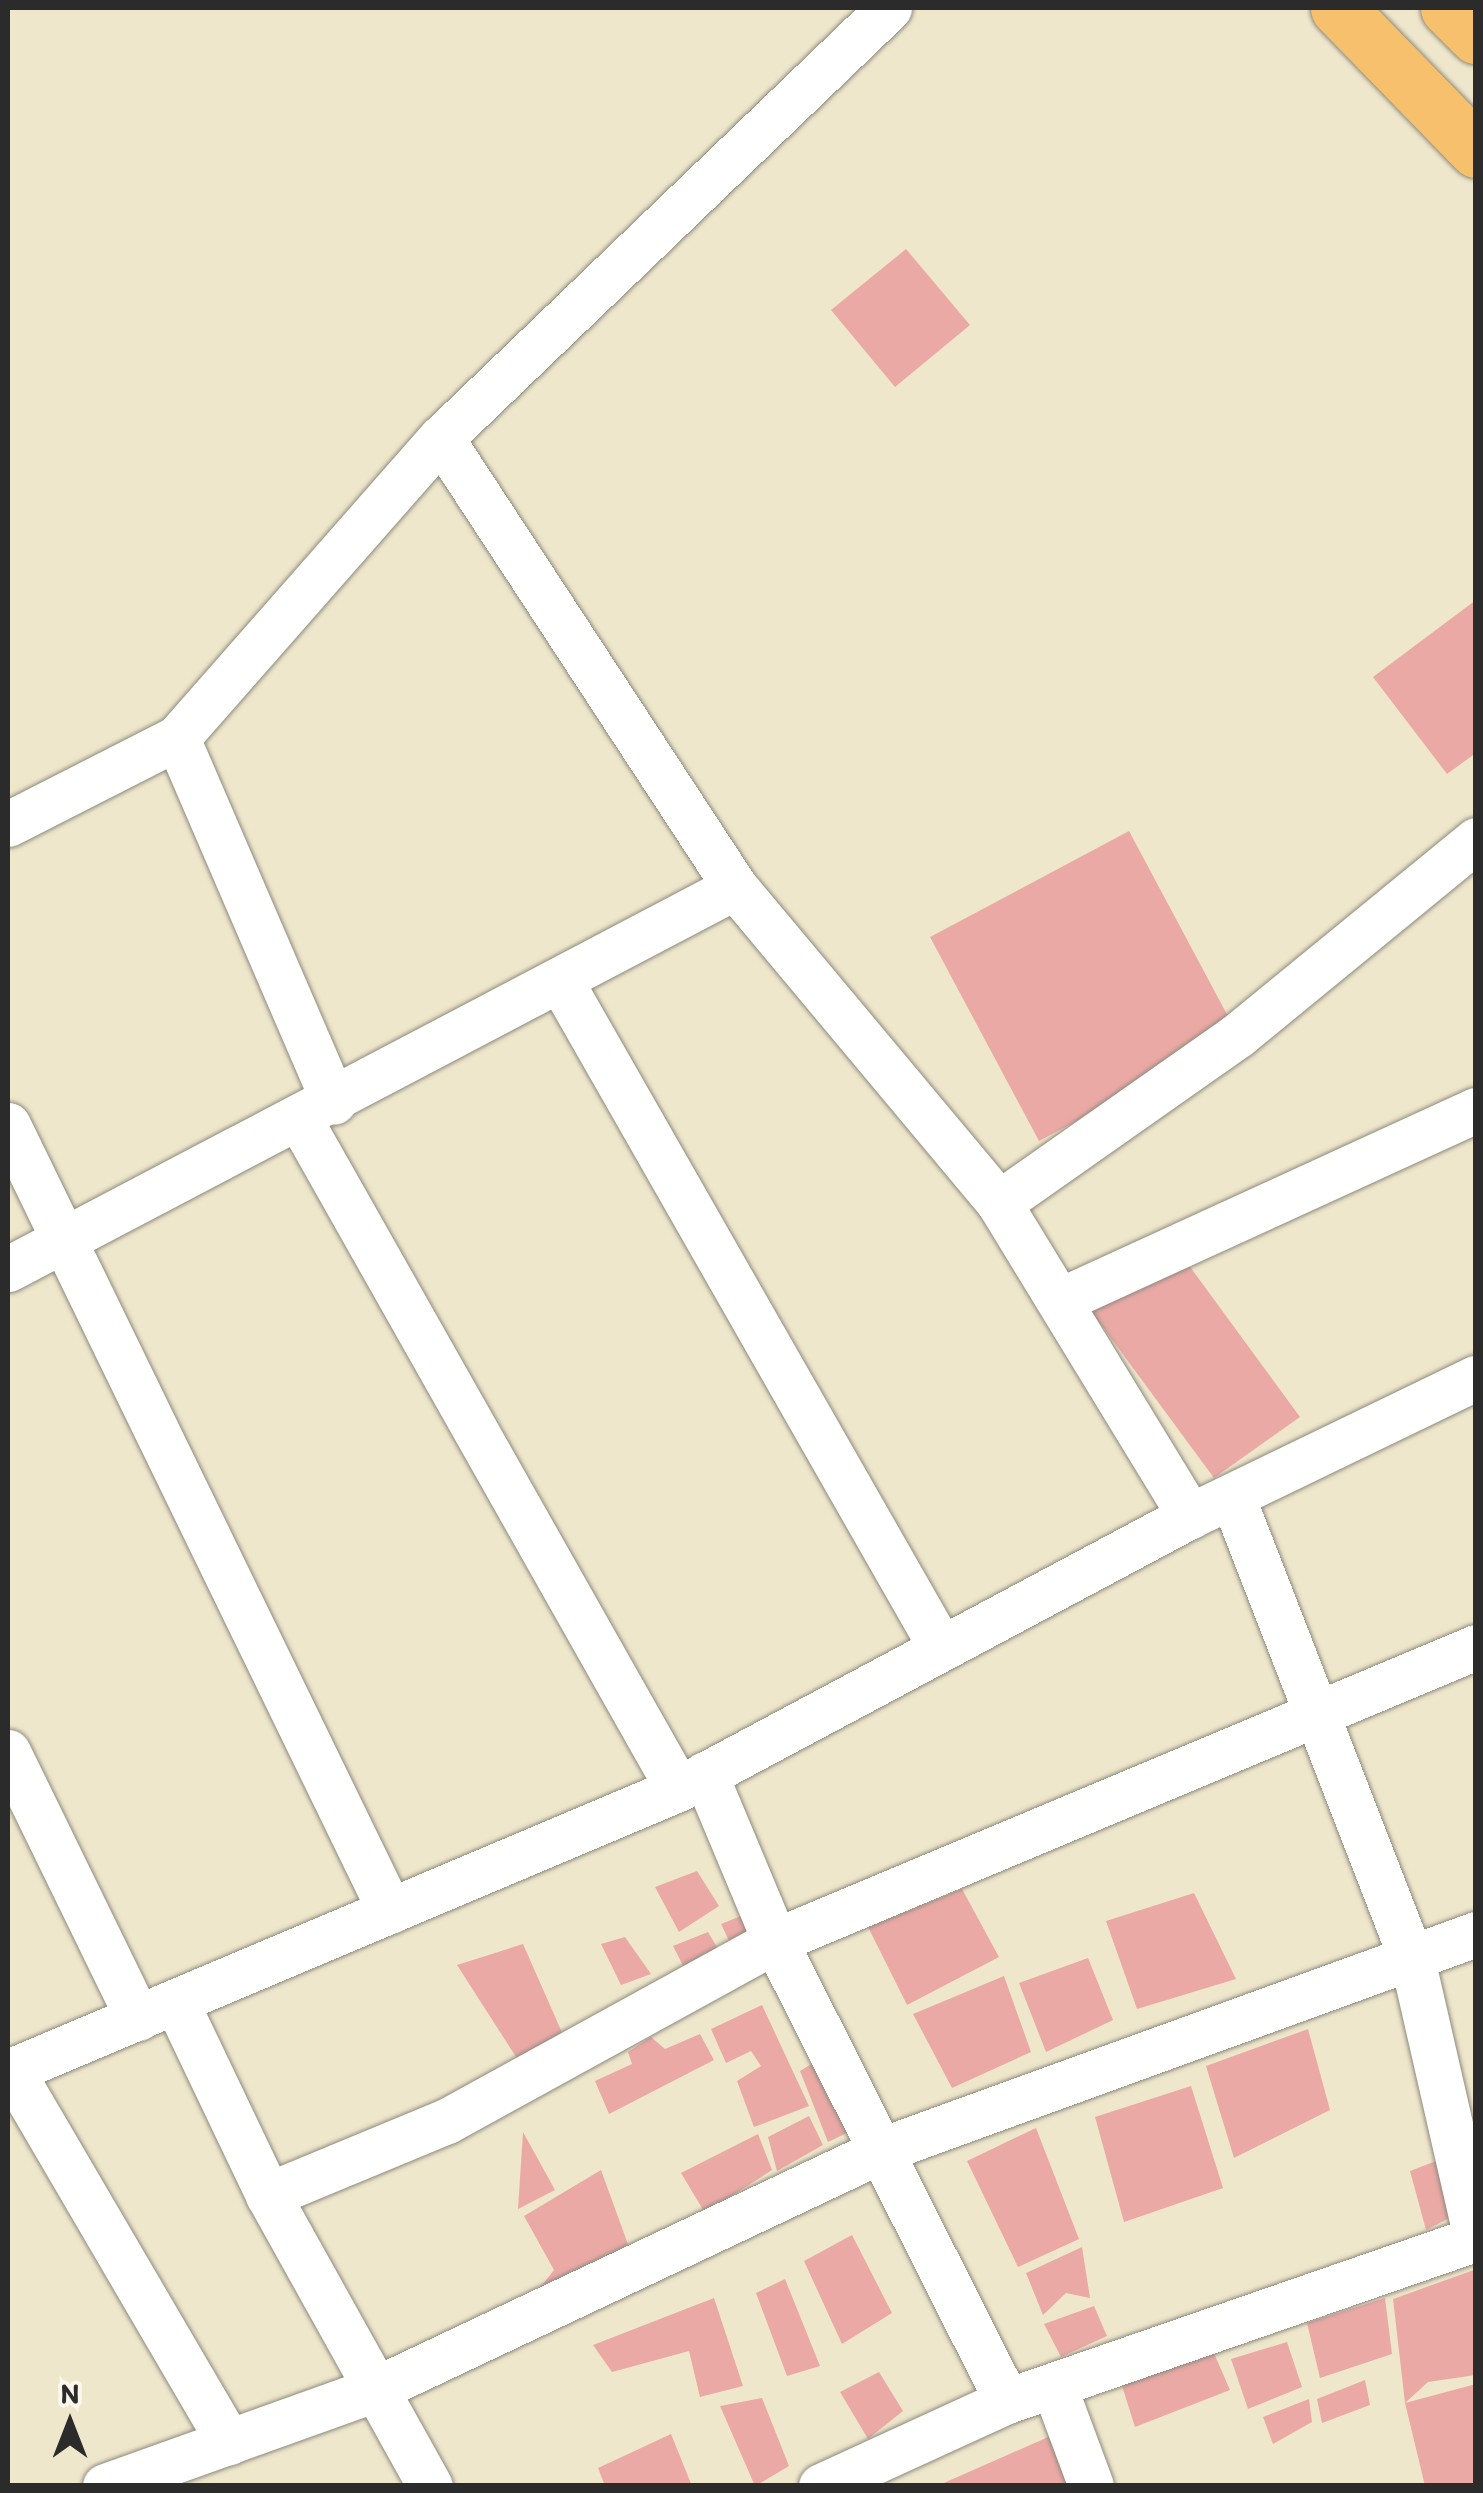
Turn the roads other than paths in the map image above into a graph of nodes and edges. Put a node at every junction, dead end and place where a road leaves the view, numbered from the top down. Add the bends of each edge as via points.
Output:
1 (889, 8) edge
2 (1338, 8) edge
3 (1448, 8) edge
4 (1476, 36) edge
5 (1476, 150) edge
6 (441, 438) junction
7 (176, 738) junction
8 (8, 824) edge
9 (1476, 840) edge
10 (734, 888) junction
11 (560, 980) junction
12 (1476, 1110) edge
13 (317, 1111) junction
14 (8, 1125) edge
15 (999, 1203) junction
16 (62, 1244) junction
17 (8, 1270) edge
18 (1064, 1299) junction
19 (1476, 1378) edge
20 (1232, 1496) junction
21 (1190, 1516) junction
22 (940, 1646) junction
23 (1476, 1647) edge
24 (1321, 1716) junction
25 (8, 1752) edge
26 (691, 1782) junction
27 (390, 1911) junction
28 (1476, 1934) edge
29 (775, 1941) junction
30 (1413, 1963) junction
31 (157, 2011) junction
32 (10, 2072) edge
33 (884, 2149) junction
34 (268, 2195) junction
35 (1476, 2238) edge
36 (378, 2388) junction
37 (1055, 2389) junction
38 (1008, 2401) junction
39 (229, 2442) junction
40 (105, 2486) edge
41 (430, 2486) edge
42 (821, 2486) edge
43 (1091, 2486) edge

1 - 6 street
2 - 5 highway
3 - 4 highway
6 - 7 street
6 - 10 street
7 - 8 street
7 - 13 street
9 - 15 street via 1238,1035
10 - 11 street
10 - 15 street
11 - 13 street
11 - 22 street
12 - 18 street
13 - 16 street
13 - 26 street
14 - 16 street
15 - 18 street
16 - 17 street
16 - 27 street
18 - 21 street
19 - 20 street
20 - 21 street
20 - 24 street
21 - 22 street
22 - 26 street
23 - 24 street
24 - 29 street
24 - 30 street
25 - 31 street
26 - 27 street
26 - 29 street
27 - 31 street
28 - 30 street
29 - 33 street
29 - 34 street via 447,2121
30 - 33 street
30 - 35 street
31 - 32 street
31 - 34 street
32 - 39 street
33 - 36 street
33 - 38 street
34 - 36 street
35 - 37 street
36 - 39 street
36 - 41 street
37 - 38 street
37 - 43 street
38 - 42 street
39 - 40 street

